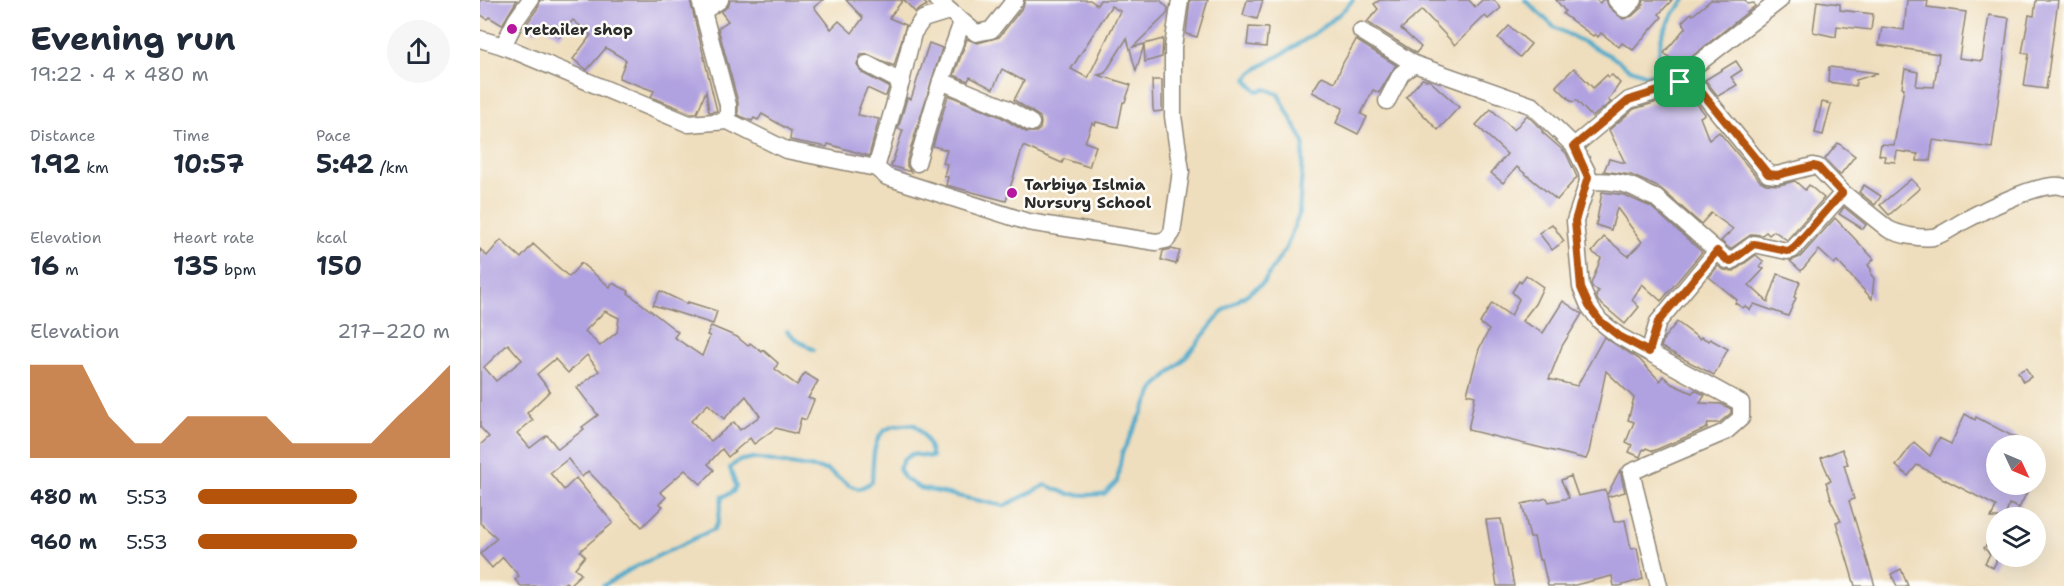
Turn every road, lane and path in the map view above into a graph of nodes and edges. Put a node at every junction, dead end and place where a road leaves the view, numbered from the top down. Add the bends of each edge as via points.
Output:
1 (530, 0) edge
2 (720, 0) edge
3 (1015, 0) edge
4 (1180, 0) edge
5 (1616, 0) edge
6 (1634, 0) edge
7 (1780, 0) edge
8 (703, 5) edge
9 (943, 6) edge
10 (962, 22) junction
11 (1361, 31) dead end
12 (480, 39) edge
13 (503, 46) junction
14 (867, 64) dead end
15 (1414, 64) junction
16 (1686, 73) junction
17 (902, 81) junction
18 (941, 81) junction
19 (1387, 101) dead end
20 (728, 121) junction
21 (1031, 123) dead end
22 (1574, 146) junction
23 (917, 163) dead end
24 (876, 168) junction
25 (1588, 182) junction
26 (2064, 187) edge
27 (1842, 193) junction
28 (1717, 251) junction
29 (1649, 352) junction
30 (1659, 586) edge

1 - 13 street
2 - 8 street
3 - 10 street via 991,30 976,33
4 - 24 street via 1173,47 1173,116 1180,171 1172,233 1166,240 1156,242 1028,222 887,177
5 - 6 street via 1625,9
7 - 16 street
8 - 20 street via 728,105
9 - 10 street
9 - 17 street via 923,19 913,33
10 - 18 street
11 - 15 street
12 - 13 street
13 - 20 street via 689,124
14 - 17 street
15 - 19 street via 1401,74
15 - 22 street via 1533,106
16 - 22 street via 1674,86 1629,100
16 - 27 street via 1768,174 1818,167
17 - 24 street
18 - 21 street via 1006,108
18 - 23 street
20 - 24 street via 786,150
22 - 25 street via 1587,171
25 - 28 street via 1626,185 1656,198
25 - 29 street via 1575,221 1581,288 1600,321
26 - 27 street via 2056,184 2037,189 1990,207 1932,237 1896,233
27 - 28 street via 1792,250 1754,244 1731,261
28 - 29 street via 1658,322
29 - 30 street via 1741,403 1741,418 1725,432 1630,472

